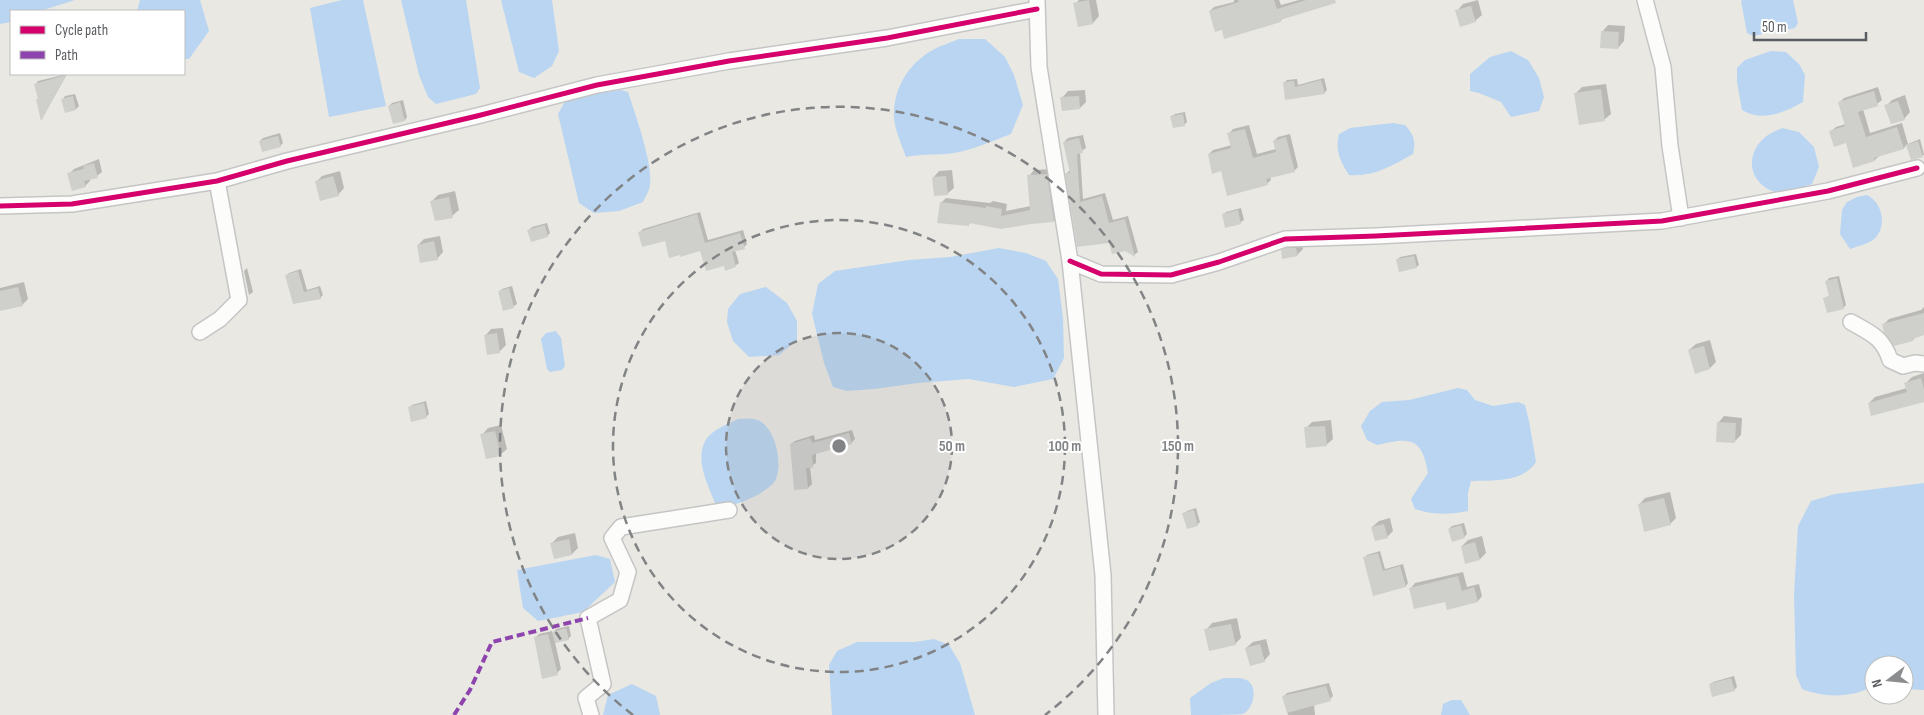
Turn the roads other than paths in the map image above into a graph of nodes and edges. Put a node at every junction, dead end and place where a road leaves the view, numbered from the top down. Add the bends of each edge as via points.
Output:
1 (1645, 0) edge
2 (1037, 5) edge
3 (1917, 168) dead end
4 (217, 181) junction
5 (0, 206) edge
6 (1681, 218) junction
7 (1070, 261) junction
8 (1851, 322) dead end
9 (200, 332) dead end
10 (1924, 364) edge
11 (729, 510) dead end
12 (591, 715) edge
13 (1106, 715) edge

1 - 6 street via 1663,67
2 - 4 street via 886,38 729,61 597,85
2 - 7 street via 1040,68
3 - 6 street via 1828,191
4 - 5 street via 72,204
4 - 9 street via 239,300 220,320
6 - 7 street via 1285,239 1171,276 1101,274
7 - 13 street via 1103,575
8 - 10 street via 1874,334 1886,346 1890,360 1903,366
11 - 12 street via 621,527 612,538 628,572 620,600 588,618 603,684 586,698

